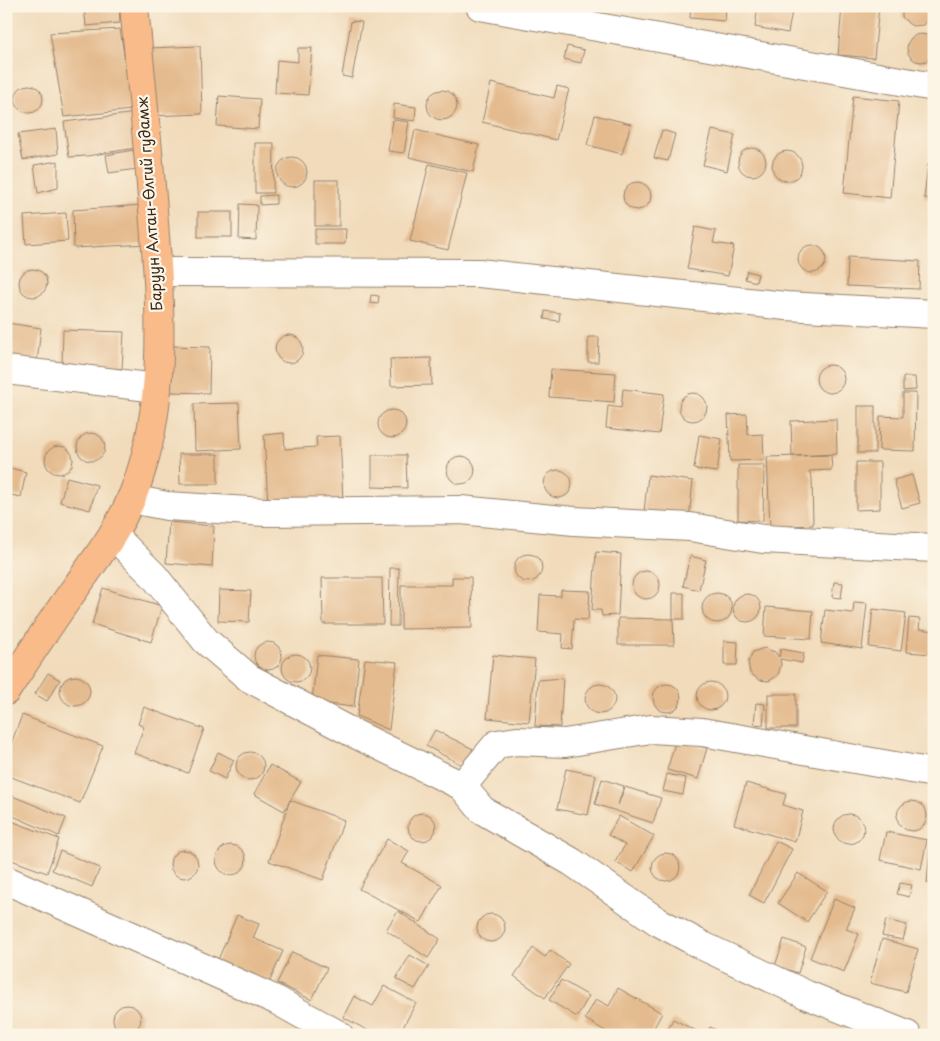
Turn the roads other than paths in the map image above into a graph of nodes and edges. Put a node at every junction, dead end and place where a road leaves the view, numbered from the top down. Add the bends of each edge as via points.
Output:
1 (134, 6) edge
2 (480, 6) edge
3 (934, 87) edge
4 (158, 272) junction
5 (934, 314) edge
6 (6, 370) edge
7 (158, 388) junction
8 (131, 499) junction
9 (113, 535) junction
10 (934, 548) edge
11 (6, 691) edge
12 (934, 773) edge
13 (462, 786) junction
14 (6, 880) edge
15 (339, 1035) edge
16 (907, 1035) edge

1 - 4 main road, Баруун Алтан-Өлгий гудамж
2 - 3 street
4 - 5 street via 479,273 786,306
4 - 7 main road, Баруун Алтан-Өлгий гудамж
6 - 7 street
7 - 8 main road, Баруун Алтан-Өлгий гудамж via 146,452
8 - 9 main road, Баруун Алтан-Өлгий гудамж
8 - 10 street via 167,506 265,512 461,510 690,528 763,539
9 - 11 main road, Баруун Алтан-Өлгий гудамж via 40,637
9 - 13 street via 154,576 206,641 249,678
12 - 13 street via 702,732 650,730 565,744 517,741 497,744
13 - 16 street via 482,810 572,862 657,921 808,996
14 - 15 street via 276,1000

